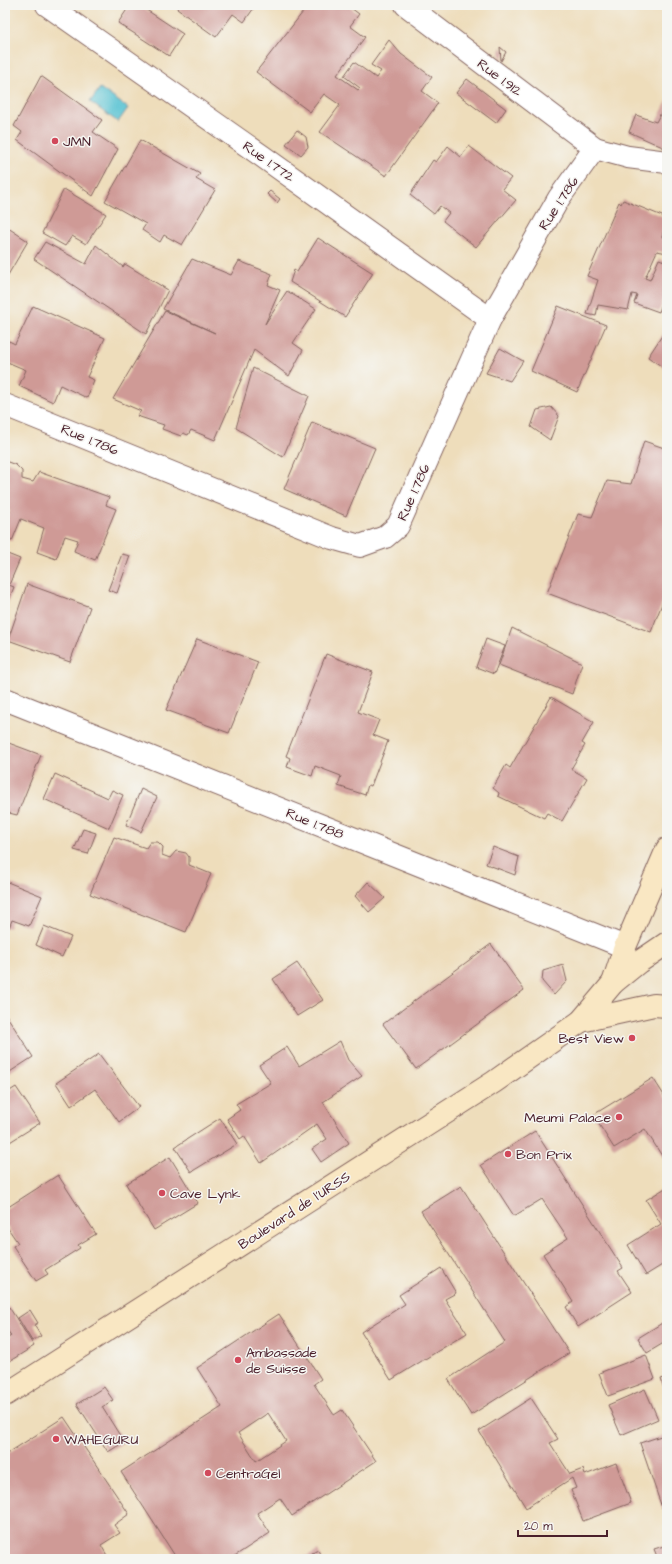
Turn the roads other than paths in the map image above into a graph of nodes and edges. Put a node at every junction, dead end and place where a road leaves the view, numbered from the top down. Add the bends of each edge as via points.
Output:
1 (47, 5) edge
2 (406, 5) edge
3 (595, 148) junction
4 (667, 162) edge
5 (490, 319) junction
6 (5, 405) edge
7 (5, 699) edge
8 (667, 849) edge
9 (667, 943) edge
10 (625, 947) junction
11 (612, 983) junction
12 (667, 1006) edge
13 (581, 1021) junction
14 (5, 1395) edge

1 - 5 street, Rue 1.772
2 - 3 street, Rue 1.912
3 - 4 street via 628,157
3 - 5 street, Rue 1.786 via 558,198
5 - 6 street, Rue 1.786 via 398,526 385,537 360,546 332,538
7 - 10 street, Rue 1.788
8 - 10 street
9 - 11 street
10 - 11 street
11 - 13 street
12 - 13 street via 654,1005
13 - 14 street, Boulevard de l'URSS via 494,1082

